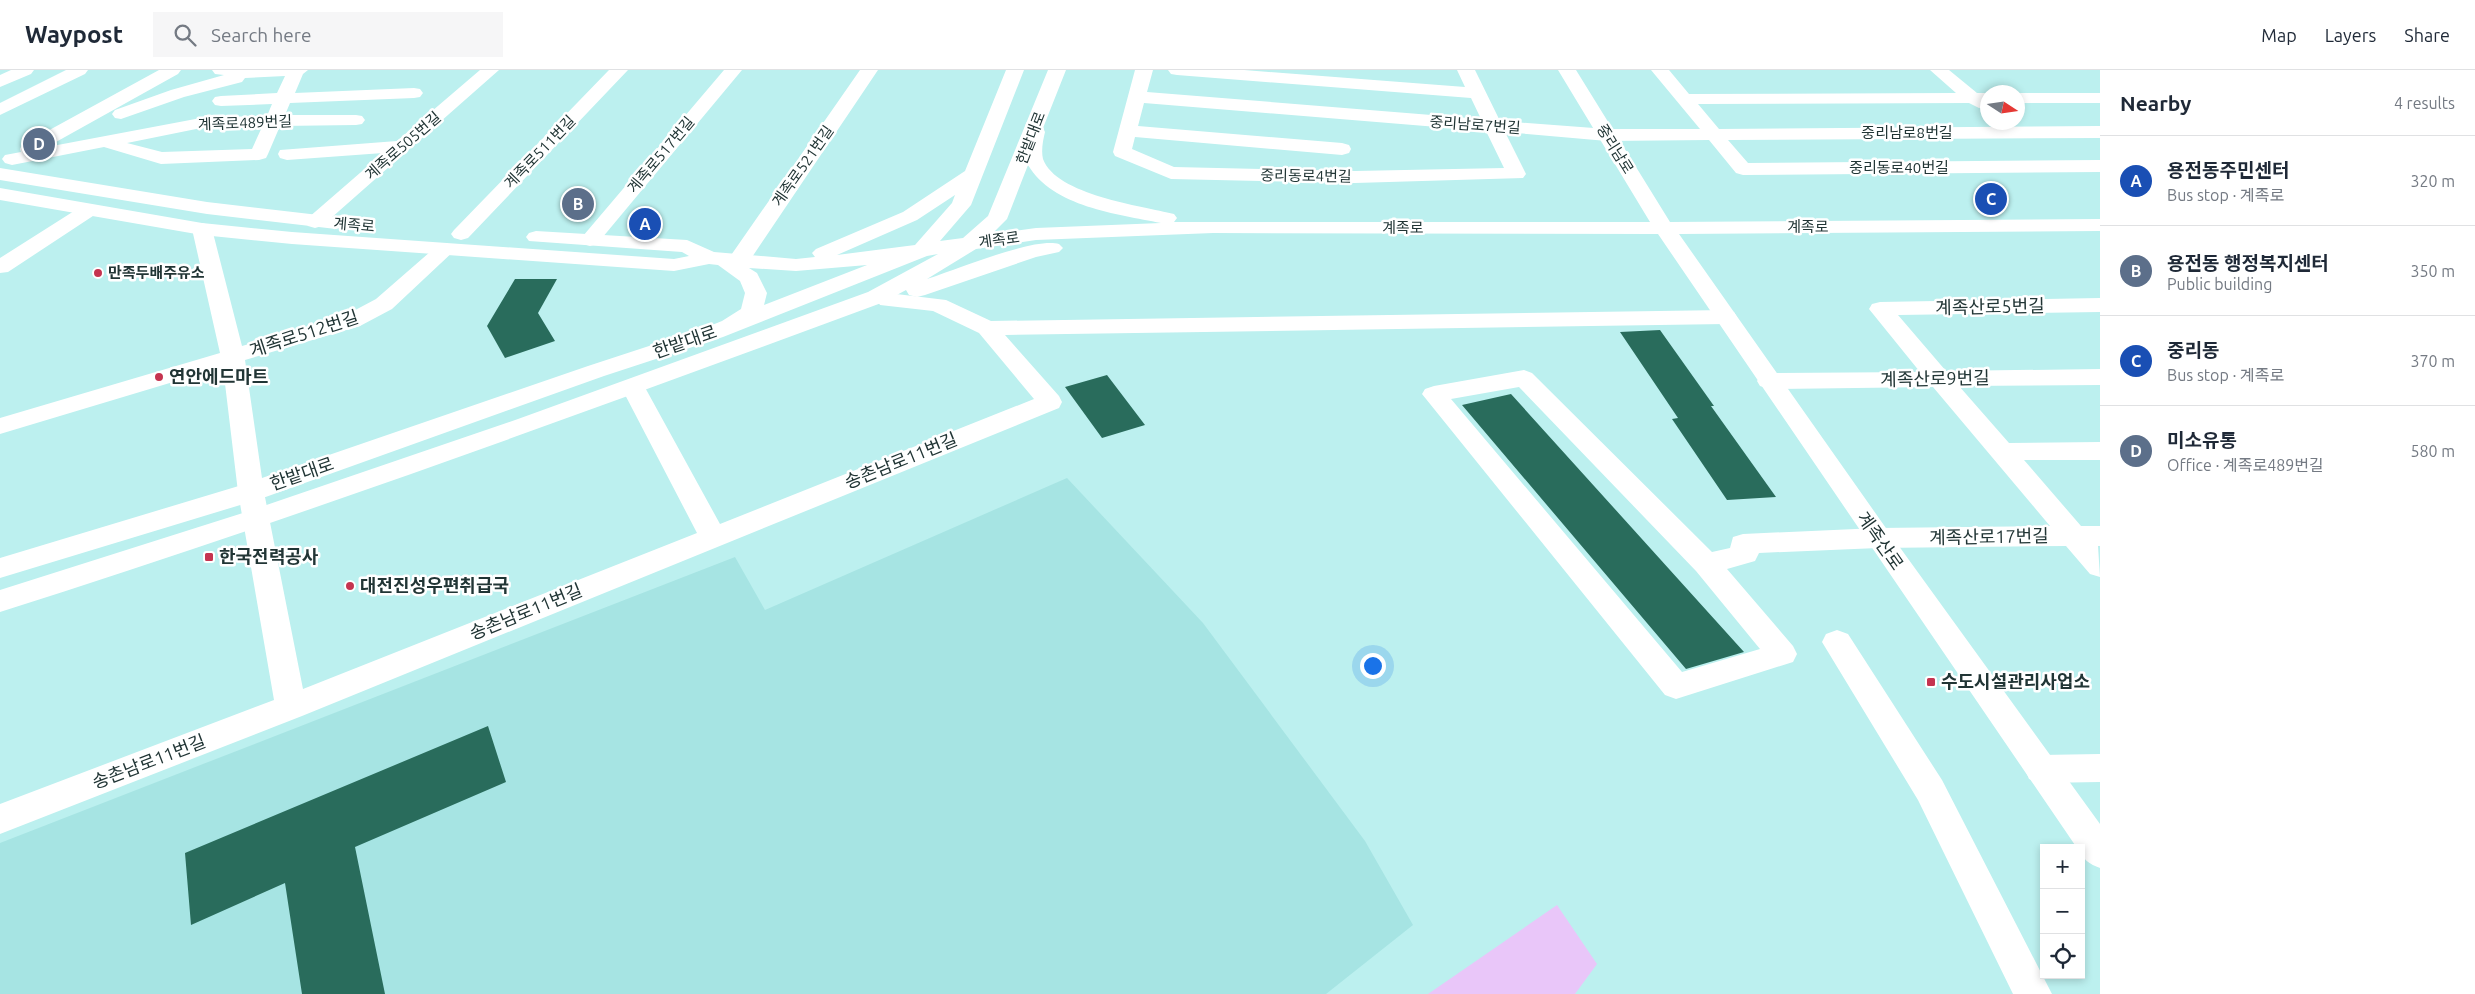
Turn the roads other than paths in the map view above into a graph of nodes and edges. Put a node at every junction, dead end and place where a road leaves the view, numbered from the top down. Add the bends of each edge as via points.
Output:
1 (25, 70) edge
2 (79, 70) edge
3 (172, 70) edge
4 (298, 70) edge
5 (619, 70) edge
6 (733, 70) edge
7 (869, 70) edge
8 (1015, 70) edge
9 (1057, 70) edge
10 (1144, 70) edge
11 (1177, 70) edge
12 (1466, 70) edge
13 (1567, 70) edge
14 (1660, 70) edge
15 (1939, 70) edge
16 (468, 71) edge
17 (488, 71) edge
18 (232, 74) edge
19 (1384, 78) edge
20 (0, 82) edge
21 (414, 92) dead end
22 (1477, 93) junction
23 (1137, 97) junction
24 (284, 98) junction
25 (1980, 98) edge
26 (2025, 98) edge
27 (2100, 98) edge
28 (1684, 99) junction
29 (220, 101) junction
30 (0, 110) edge
31 (1042, 112) junction
32 (1343, 115) junction
33 (112, 118) dead end
34 (1387, 118) junction
35 (356, 120) dead end
36 (274, 121) junction
37 (206, 122) junction
38 (1493, 127) junction
39 (1980, 128) edge
40 (2025, 128) edge
41 (2011, 130) edge
42 (1128, 132) junction
43 (2100, 132) edge
44 (1714, 134) junction
45 (1607, 135) junction
46 (105, 142) junction
47 (402, 146) junction
48 (1342, 149) junction
49 (287, 154) dead end
50 (4, 166) edge
51 (2100, 166) edge
52 (2054, 167) junction
53 (974, 174) junction
54 (1355, 177) junction
55 (0, 194) edge
56 (89, 210) junction
57 (315, 222) junction
58 (2100, 225) edge
59 (1212, 227) junction
60 (1664, 228) junction
61 (202, 229) junction
62 (1139, 230) junction
63 (590, 240) junction
64 (453, 242) junction
65 (969, 244) junction
66 (921, 251) junction
67 (724, 260) junction
68 (796, 265) junction
69 (0, 267) edge
70 (888, 300) junction
71 (2100, 305) edge
72 (1726, 317) junction
73 (805, 323) junction
74 (987, 328) junction
75 (715, 332) junction
76 (233, 356) junction
77 (2100, 377) edge
78 (1940, 379) junction
79 (1769, 381) junction
80 (633, 387) junction
81 (0, 426) edge
82 (2100, 451) edge
83 (2002, 452) junction
84 (254, 506) junction
85 (713, 536) junction
86 (2087, 536) edge
87 (1878, 538) junction
88 (1706, 564) junction
89 (2100, 567) edge
90 (0, 568) edge
91 (0, 601) edge
92 (1837, 642) dead end
93 (291, 707) junction
94 (2041, 768) junction
95 (2100, 768) edge
96 (0, 819) edge
97 (2100, 852) edge
98 (2033, 994) edge

1 - 20 street
2 - 30 street
3 - 50 street
4 - 18 street
4 - 24 street
5 - 64 street, 계족로511번길
6 - 63 street, 계족로517번길
7 - 67 street, 계족로521번길
8 - 53 street, 한밭대로
9 - 31 street, 한밭대로
10 - 23 street, 중리동로4번길
11 - 19 street
12 - 22 street
13 - 45 street, 중리남로
14 - 28 street
15 - 25 street
16 - 17 street
17 - 47 street, 계족로505번길
18 - 29 street, 계족로489번길
18 - 33 street
19 - 22 street
19 - 34 street
21 - 24 street, 계족로489번길
22 - 38 street
23 - 32 street, 중리남로7번길
23 - 42 street, 중리동로4번길
24 - 29 street, 계족로489번길
24 - 36 street
25 - 28 street
26 - 27 street
28 - 44 street
29 - 37 street
31 - 59 street via 1034,142 1034,159 1045,176 1077,195 1114,208
31 - 65 street, 한밭대로 via 1001,213 985,232
32 - 34 street, 중리남로7번길
32 - 48 street
34 - 38 street, 중리남로7번길
35 - 36 street, 계족로489번길
36 - 37 street, 계족로489번길
36 - 46 street, 계족로489번길 via 259,154 161,158
37 - 46 street, 계족로489번길
38 - 45 street, 중리남로7번길
38 - 54 street, 중리동로4번길 via 1516,174
39 - 44 street, 중리남로8번길
40 - 43 street, 중리남로8번길
41 - 52 street
42 - 48 street, 중리동로4번길
42 - 54 street, 중리동로4번길 via 1122,152 1171,174
44 - 45 street, 중리남로8번길
44 - 52 street, 중리동로40번길 via 1743,169
45 - 60 street, 중리남로
46 - 50 street, 계족로489번길
47 - 49 street, 계족로489번길
47 - 57 street, 계족로505번길
48 - 54 street
50 - 57 street, 계족로 via 207,208
51 - 52 street, 중리동로40번길
53 - 66 street, 한밭대로 via 960,205
53 - 68 street via 910,216
55 - 56 street, 계족로
56 - 61 street, 계족로
56 - 69 street
57 - 64 street, 계족로
58 - 60 street, 계족로
59 - 60 street, 계족로
59 - 62 street, 계족로
60 - 72 street, 계족산로
61 - 64 street, 계족로
61 - 76 street
62 - 65 street, 계족로 via 1036,234
62 - 70 street via 1030,252
63 - 64 street, 계족로
63 - 67 street, 계족로 via 687,246
64 - 67 street, 계족로 via 674,265
64 - 76 street, 계족로512번길 via 384,304 352,320
65 - 66 street, 계족로
65 - 73 street, 한밭대로 via 929,270 876,297
66 - 68 street, 계족로
66 - 75 street, 한밭대로
67 - 68 street, 계족로
67 - 75 street via 749,278 756,294 751,312
70 - 73 street via 836,318
70 - 74 street via 938,305
71 - 78 street, 계족산로5번길 via 1880,308
72 - 74 street
72 - 79 street, 계족산로
73 - 80 street, 한밭대로
74 - 85 street, 송촌남로11번길 via 1050,402
75 - 84 street, 한밭대로 via 596,371
76 - 81 street, 계족로512번길
76 - 84 street, 한밭대로
77 - 78 street, 계족산로9번길
78 - 79 street, 계족산로9번길
78 - 83 street
79 - 87 street, 계족산로
80 - 84 street, 한밭대로
80 - 85 street
82 - 83 street
83 - 86 street
84 - 90 street, 한밭대로
84 - 91 street, 한밭대로
84 - 93 street, 한밭대로
85 - 93 street, 송촌남로11번길
86 - 87 street, 계족산로17번길
86 - 89 street
87 - 88 street, 계족산로17번길 via 1742,544 1745,554
87 - 94 street, 계족산로
88 - 88 street via 1524,378 1434,394 1676,686 1782,654
92 - 98 street via 1930,790
93 - 96 street, 송촌남로11번길
94 - 95 street
94 - 97 street, 계족산로

